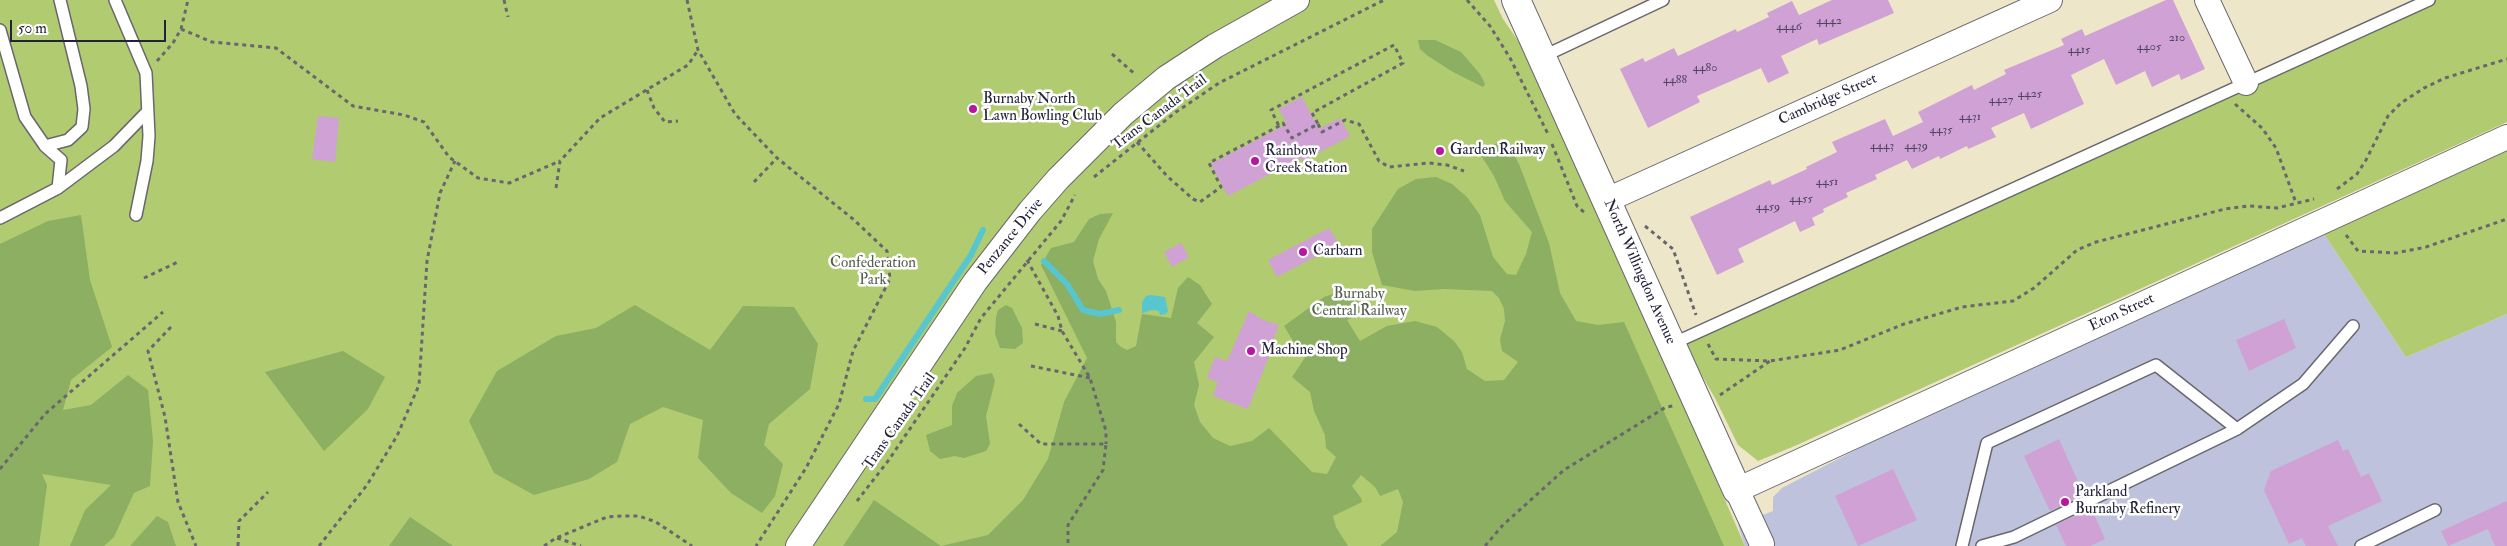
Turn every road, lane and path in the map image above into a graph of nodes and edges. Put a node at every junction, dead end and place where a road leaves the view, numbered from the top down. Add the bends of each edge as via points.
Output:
1 (60, 0) edge
2 (115, 0) edge
3 (188, 0) edge
4 (504, 0) edge
5 (687, 0) edge
6 (1297, 0) edge
7 (1384, 0) edge
8 (1467, 0) edge
9 (1516, 0) edge
10 (1663, 0) edge
11 (2050, 0) edge
12 (2207, 0) edge
13 (2430, 0) edge
14 (508, 16) dead end
15 (181, 29) junction
16 (0, 30) edge
17 (698, 50) junction
18 (1112, 54) dead end
19 (1542, 57) junction
20 (2507, 59) edge
21 (146, 73) junction
22 (1135, 82) dead end
23 (2237, 88) junction
24 (647, 90) junction
25 (147, 112) junction
26 (678, 121) dead end
27 (1318, 124) junction
28 (1279, 126) junction
29 (2507, 137) edge
30 (1137, 142) junction
31 (45, 146) junction
32 (776, 158) junction
33 (455, 161) junction
34 (560, 161) junction
35 (1464, 171) dead end
36 (754, 182) dead end
37 (1088, 182) dead end
38 (58, 188) junction
39 (556, 188) dead end
40 (1080, 189) dead end
41 (2334, 191) dead end
42 (2319, 198) dead end
43 (2296, 203) junction
44 (1600, 209) junction
45 (136, 215) dead end
46 (0, 218) edge
47 (2507, 219) edge
48 (1641, 221) dead end
49 (2344, 233) dead end
50 (1027, 260) junction
51 (180, 261) dead end
52 (144, 278) dead end
53 (163, 312) dead end
54 (1035, 324) dead end
55 (2353, 326) dead end
56 (171, 327) dead end
57 (1062, 331) junction
58 (1701, 331) junction
59 (1672, 344) junction
60 (1770, 361) junction
61 (1031, 366) dead end
62 (1090, 378) junction
63 (1698, 403) junction
64 (1019, 424) dead end
65 (2236, 429) junction
66 (1106, 444) junction
67 (0, 469) edge
68 (870, 485) dead end
69 (1737, 490) junction
70 (268, 492) dead end
71 (2435, 510) dead end
72 (556, 538) junction
73 (1763, 545) edge
74 (196, 546) edge
75 (238, 546) edge
76 (319, 546) edge
77 (544, 546) edge
78 (581, 546) edge
79 (692, 546) edge
80 (756, 546) edge
81 (798, 546) edge
82 (1068, 546) edge
83 (1485, 546) edge
84 (1962, 546) edge
85 (1982, 546) edge
86 (2361, 546) edge

1 - 31 lane via 82,86 84,109 82,127 68,140
2 - 21 lane
3 - 15 path
4 - 14 path
5 - 17 path
6 - 81 street, Penzance Drive via 1166,78 1116,121 1058,179 980,274
7 - 30 path, Trans Canada Trail via 1219,83
8 - 44 path via 1490,26 1510,58 1578,206
9 - 19 street, North Willingdon Avenue
10 - 19 lane
11 - 44 street, Cambridge Street
12 - 23 street
13 - 23 lane
15 - 21 path
15 - 33 path via 212,42 276,48 353,106 424,122
16 - 31 lane via 25,117
17 - 24 path via 688,65
17 - 32 path via 735,114
18 - 22 path via 1137,77
19 - 44 street, North Willingdon Avenue
20 - 41 path via 2446,78 2401,103 2388,116 2357,174
21 - 25 lane
23 - 43 path via 2232,102 2262,128 2276,148
23 - 58 lane
24 - 26 path via 654,108 665,122
24 - 34 path via 600,118
25 - 38 lane via 114,146
25 - 45 lane via 146,161
27 - 28 path via 1292,138 1283,123
27 - 28 path via 1312,113 1403,63 1394,46 1271,110
27 - 35 path via 1322,132 1346,120 1359,124 1379,161 1388,167 1429,163
28 - 30 path via 1209,163 1221,186 1200,202 1167,176
29 - 69 street, Eton Street
30 - 37 path, Trans Canada Trail
31 - 38 lane via 61,160
32 - 36 path
32 - 80 path via 853,219 887,251 890,279 853,351 839,404 806,468
33 - 34 path via 478,178 509,183
33 - 76 path via 440,193 427,261 419,385 377,469
34 - 39 path
38 - 46 lane
40 - 50 path via 1061,221
42 - 43 path
43 - 60 path via 2277,208 2249,206 2225,209 2096,242 2078,250 2034,288 2013,301 1962,307 1904,324 1840,350
44 - 59 street, North Willingdon Avenue
47 - 49 path via 2426,247 2396,253 2358,251
48 - 58 path via 1673,249
50 - 57 path via 1058,316
50 - 68 path, Trans Canada Trail via 981,318 965,348
51 - 52 path
53 - 67 path via 45,414
54 - 57 path
55 - 65 lane via 2303,384
56 - 74 path via 148,350 165,417 178,502
57 - 62 path
58 - 59 lane
58 - 60 path via 1716,359
59 - 63 street, North Willingdon Avenue
60 - 63 path via 1715,398
61 - 62 path
62 - 66 path via 1106,431
63 - 69 street, North Willingdon Avenue
63 - 83 path via 1666,407 1564,470 1503,525
64 - 66 path via 1041,444
65 - 84 lane via 2156,365 1987,443
65 - 85 lane via 2014,537
66 - 82 path via 1103,470 1068,525
69 - 73 street, North Willingdon Avenue
70 - 75 path via 239,521
71 - 86 lane
72 - 77 path
72 - 78 path
72 - 79 path via 607,517 639,516 656,522

